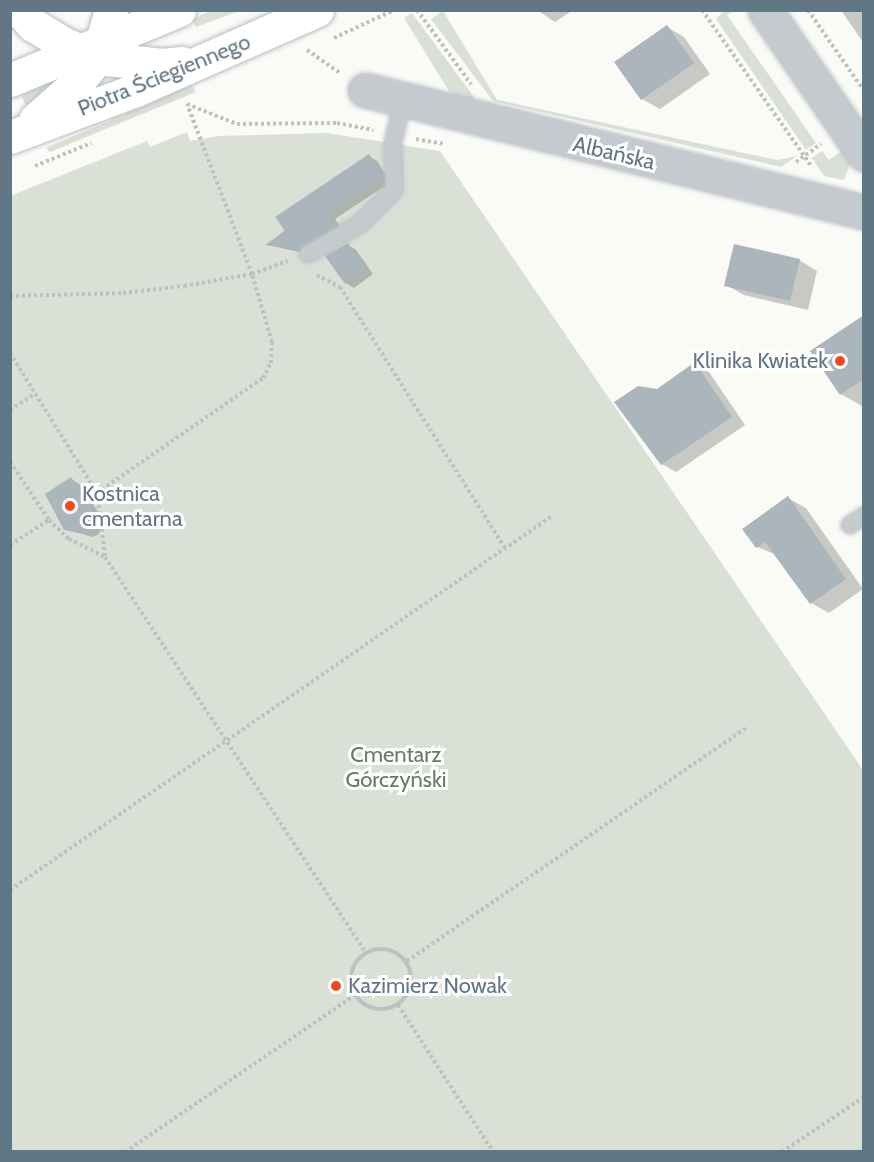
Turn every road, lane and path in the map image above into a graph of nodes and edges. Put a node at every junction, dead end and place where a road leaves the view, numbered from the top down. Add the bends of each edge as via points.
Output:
1 (19, 10) edge
2 (179, 10) edge
3 (317, 10) edge
4 (394, 10) edge
5 (702, 10) edge
6 (765, 10) edge
7 (808, 10) edge
8 (98, 39) edge
9 (328, 40) dead end
10 (318, 45) dead end
11 (197, 60) junction
12 (10, 80) edge
13 (365, 90) joint
14 (864, 91) edge
15 (404, 99) junction
16 (15, 135) edge
17 (395, 135) junction
18 (855, 141) edge
19 (450, 146) dead end
20 (804, 156) junction
21 (790, 166) dead end
22 (816, 172) dead end
23 (864, 212) edge
24 (308, 254) joint
25 (310, 271) dead end
26 (252, 274) junction
27 (10, 296) edge
28 (10, 353) edge
29 (36, 394) junction
30 (10, 410) edge
31 (10, 462) edge
32 (97, 493) junction
33 (552, 516) dead end
34 (49, 520) junction
35 (10, 545) edge
36 (505, 548) junction
37 (105, 557) junction
38 (746, 728) dead end
39 (226, 741) junction
40 (10, 890) edge
41 (366, 952) junction
42 (407, 962) junction
43 (356, 995) junction
44 (398, 1005) junction
45 (864, 1097) edge
46 (125, 1152) edge
47 (493, 1152) edge
48 (782, 1152) edge

1 - 8 street via 33,25
2 - 8 street
3 - 11 street, Piotra Ściegiennego
4 - 9 path
5 - 20 path
6 - 18 street
7 - 14 path
8 - 11 street via 163,65
8 - 12 street
8 - 16 street via 77,83
10 - 13 path via 307,50
11 - 16 street, Piotra Ściegiennego via 136,90
13 - 15 street, Albańska
15 - 17 lane
15 - 23 street, Albańska
17 - 19 path
17 - 24 lane via 394,190 360,224
17 - 26 path via 337,123 237,124 187,104
18 - 20 path
20 - 21 path
20 - 22 path
24 - 26 path
25 - 36 path via 340,288
26 - 27 path via 123,293
26 - 32 path via 272,342 271,363 263,378
28 - 29 path
29 - 30 path
29 - 32 path
31 - 34 path
32 - 37 path
33 - 36 path
34 - 35 path
34 - 37 path via 69,538
36 - 39 path
37 - 39 path
38 - 42 path
39 - 40 path
39 - 41 path
41 - 42 path via 380,948 395,951
41 - 43 path via 354,964 351,980
42 - 44 path via 412,977 409,992
43 - 44 path via 367,1006 383,1010
43 - 46 path
44 - 47 path
45 - 48 path

